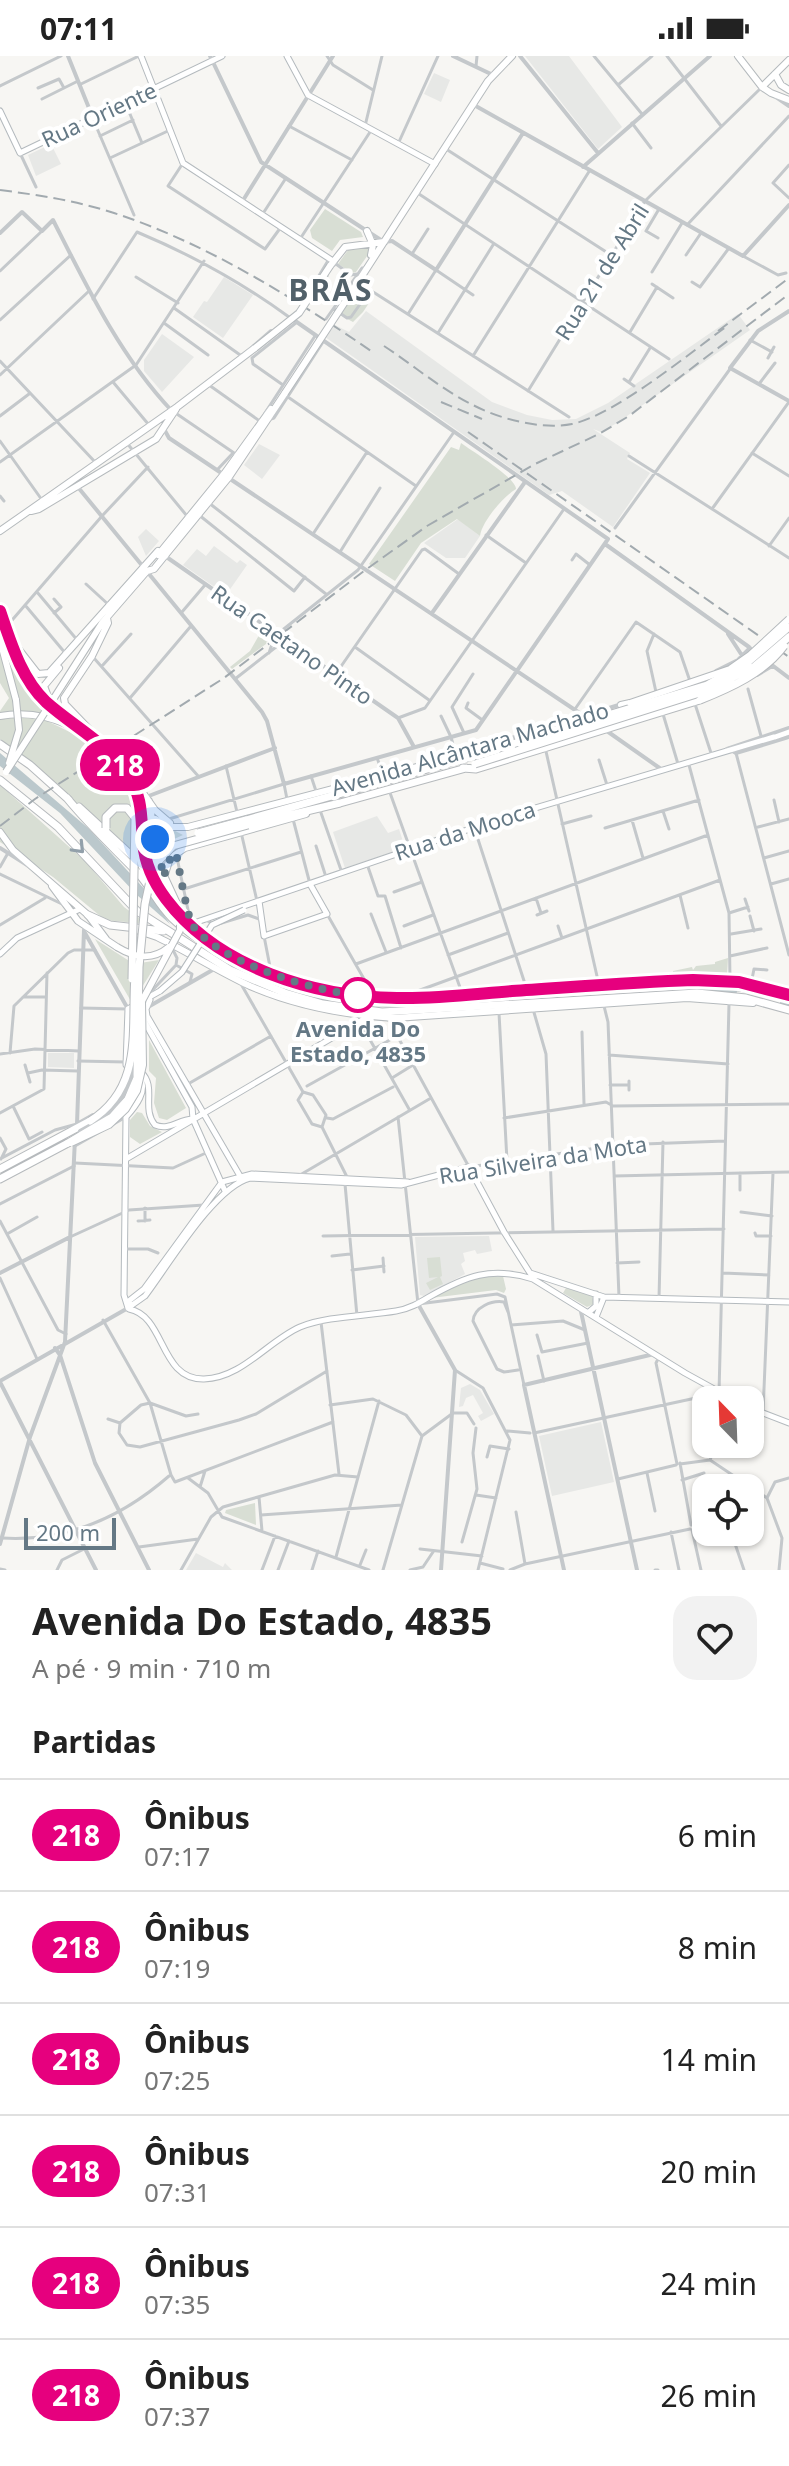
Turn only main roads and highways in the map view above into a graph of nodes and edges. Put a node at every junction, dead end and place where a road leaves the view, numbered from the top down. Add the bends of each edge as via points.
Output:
1 (140, 56) edge
2 (222, 56) edge
3 (287, 56) edge
4 (512, 56) edge
5 (738, 56) edge
6 (211, 58) edge
7 (788, 62) edge
8 (775, 74) junction
9 (781, 85) junction
10 (762, 87) junction
11 (154, 89) junction
12 (789, 90) edge
13 (771, 93) junction
14 (789, 100) edge
15 (0, 111) edge
16 (435, 164) junction
17 (367, 231) road end
18 (384, 242) junction
19 (373, 243) junction
20 (332, 263) junction
21 (369, 265) junction
22 (174, 410) junction
23 (265, 420) junction
24 (223, 474) junction
25 (31, 511) junction
26 (196, 513) junction
27 (0, 531) edge
28 (161, 553) junction
29 (147, 568) junction
30 (0, 611) edge
31 (789, 619) edge
32 (104, 620) junction
33 (789, 627) edge
34 (10, 638) junction
35 (789, 638) edge
36 (0, 640) edge
37 (730, 669) junction
38 (46, 676) junction
39 (621, 705) road end
40 (54, 708) junction
41 (0, 716) edge
42 (789, 732) edge
43 (776, 736) junction
44 (96, 738) junction
45 (0, 744) edge
46 (740, 754) road end
47 (116, 760) tunnel mouth
48 (460, 760) junction
49 (447, 764) junction
50 (6, 772) junction
51 (128, 774) junction
52 (439, 775) junction
53 (0, 780) edge
54 (67, 798) junction
55 (147, 799) junction
56 (340, 803) junction
57 (284, 808) junction
58 (143, 812) junction
59 (237, 816) junction
60 (152, 818) junction
61 (247, 822) junction
62 (180, 828) junction
63 (108, 831) junction
64 (0, 832) edge
65 (143, 842) junction
66 (143, 866) junction
67 (164, 879) junction
68 (50, 883) junction
69 (310, 884) junction
70 (153, 885) junction
71 (258, 901) junction
72 (80, 909) junction
73 (245, 910) junction
74 (69, 912) junction
75 (88, 915) junction
76 (260, 917) junction
77 (191, 924) junction
78 (171, 939) junction
79 (107, 940) junction
80 (1, 949) edge
81 (133, 995) junction
82 (153, 997) junction
83 (789, 997) edge
84 (789, 1012) edge
85 (369, 1016) junction
86 (142, 1018) junction
87 (125, 1063) junction
88 (135, 1106) junction
89 (148, 1111) junction
90 (203, 1113) junction
91 (193, 1119) junction
92 (168, 1130) junction
93 (74, 1136) junction
94 (126, 1138) junction
95 (142, 1149) junction
96 (125, 1162) junction
97 (0, 1167) edge
98 (241, 1178) junction
99 (346, 1181) junction
100 (222, 1182) junction
101 (225, 1191) junction
102 (167, 1262) junction
103 (524, 1267) junction
104 (511, 1274) junction
105 (529, 1275) junction
106 (567, 1285) junction
107 (596, 1294) junction
108 (560, 1295) junction
109 (604, 1297) junction
110 (789, 1302) edge
111 (128, 1308) junction
112 (588, 1312) junction
113 (596, 1317) junction
114 (707, 1386) edge
115 (764, 1415) edge
116 (789, 1423) edge

1 - 11 main road
2 - 6 main road, Rua Oriente
3 - 16 main road via 308,95
4 - 16 main road via 493,75
5 - 10 main road
6 - 11 main road, Rua Oriente
7 - 8 main road, Rua 21 de Abril
8 - 9 main road
8 - 10 main road, Rua 21 de Abril
9 - 12 main road
9 - 13 main road
10 - 13 main road
11 - 15 main road, Rua Oriente via 20,153
11 - 20 main road via 183,163
13 - 14 main road
16 - 18 main road
17 - 19 main road
18 - 19 main road
18 - 21 main road
19 - 20 main road via 345,247
19 - 21 main road
20 - 22 main road, bridge via 299,313
21 - 23 main road, bridge
22 - 25 main road
22 - 25 main road via 156,439
23 - 24 main road
23 - 24 main road
24 - 26 main road
24 - 26 main road via 209,503
25 - 27 main road
26 - 28 main road
26 - 28 main road
28 - 29 main road
29 - 32 main road
29 - 38 main road
30 - 34 main road
31 - 37 main road, bridge
32 - 38 main road
32 - 44 main road via 108,623 92,656 64,698
32 - 50 main road, bridge
33 - 48 highway, bridge via 748,662 707,685
34 - 38 main road
34 - 40 main road via 30,683
35 - 48 highway, Avenida Alcântara Machado, bridge via 755,666 709,690 475,764
35 - 48 highway, bridge via 765,666 697,702 476,769
36 - 50 main road, bridge via 19,720
37 - 39 main road, bridge
37 - 48 main road, bridge via 673,693
38 - 40 main road via 44,686
40 - 44 main road
41 - 44 main road, bridge via 50,719 104,748
42 - 43 main road
43 - 46 main road
43 - 69 main road, Rua da Mooca via 474,827
45 - 54 highway
47 - 51 main road
48 - 49 highway, Avenida Alcântara Machado
48 - 52 highway, Avenida Alcântara Machado
48 - 59 main road, Avenida Alcântara Machado
49 - 52 highway
49 - 57 highway, Avenida Alcântara Machado
50 - 53 main road, bridge
51 - 55 main road
51 - 58 main road
52 - 56 highway, Avenida Alcântara Machado
53 -> 78 highway via 58,827 131,906
54 - 63 highway
54 - 70 highway
55 - 60 main road
55 - 62 main road
56 - 61 highway, Avenida Alcântara Machado
56 - 67 main road, Avenida Alcântara Machado via 191,846 167,863
57 - 59 highway
57 - 61 highway, Avenida Alcântara Machado
58 - 60 main road
58 - 65 main road
59 - 62 main road, Avenida Alcântara Machado
60 - 62 main road
60 - 67 main road
61 - 81 highway, bridge via 178,839 152,860 141,898
61 - 93 highway, bridge via 173,846 153,867 139,967 137,1078 112,1117
63 - 66 highway
63 - 81 highway, bridge via 106,817 115,808 127,808 135,818
64 - 68 main road
65 - 66 main road
65 - 70 main road
66 - 70 highway
67 - 78 main road, bridge via 182,920
68 - 72 main road
68 - 74 main road
69 - 71 main road, Rua da Mooca
69 - 76 main road via 327,914 264,936
70 - 77 main road
70 - 83 highway via 181,926 233,960 284,983 340,998 403,1003 703,983
71 - 73 main road
71 - 76 main road
71 - 77 main road, Rua da Mooca
72 - 74 main road
72 - 75 main road
73 - 76 main road
73 - 82 main road, bridge via 212,925 182,972
74 - 79 main road
74 - 80 main road
75 - 78 highway
75 - 79 main road
77 - 83 main road via 215,945 271,973 374,997 693,980 730,981
78 - 79 main road, bridge via 163,952 145,957
78 - 84 highway via 254,982 356,1010 411,1012 697,993 746,998
78 - 85 main road via 216,968 292,1001
78 - 86 main road, bridge via 144,996
81 - 97 highway, bridge via 129,1072 115,1101 90,1121
82 - 87 main road via 131,1008
82 - 90 main road via 147,1016
84 - 85 main road via 687,998
85 - 90 main road
86 - 91 main road via 192,1107
86 - 93 main road, bridge via 143,1065 132,1100 109,1125 76,1142
87 - 88 main road via 143,1081
87 - 89 main road via 147,1078
88 - 89 main road
88 - 94 main road via 126,1117
89 - 92 main road via 155,1125
90 - 91 main road
90 - 98 main road
91 - 92 main road
91 - 100 main road
92 - 95 main road
93 - 97 highway
93 - 97 highway via 53,1137
94 - 95 main road
94 - 96 main road
95 - 96 main road
96 - 111 main road
98 - 99 main road
98 - 99 main road
98 - 100 main road
98 - 101 main road
99 - 103 main road, Rua Silveira da Mota via 406,1183 469,1167
100 - 101 main road
100 - 102 main road
101 - 102 main road
102 - 111 main road via 140,1302
103 - 104 main road
103 - 105 main road
104 - 105 main road
104 - 111 main road via 471,1275 398,1311 302,1326 215,1378 182,1373 144,1315
105 - 106 main road
105 - 108 main road
106 - 107 main road
106 - 108 main road via 560,1287
107 - 109 main road
107 - 112 main road via 596,1306
108 - 112 main road
109 - 110 main road
109 - 113 main road
112 - 113 main road
113 - 114 main road
115 - 116 main road

